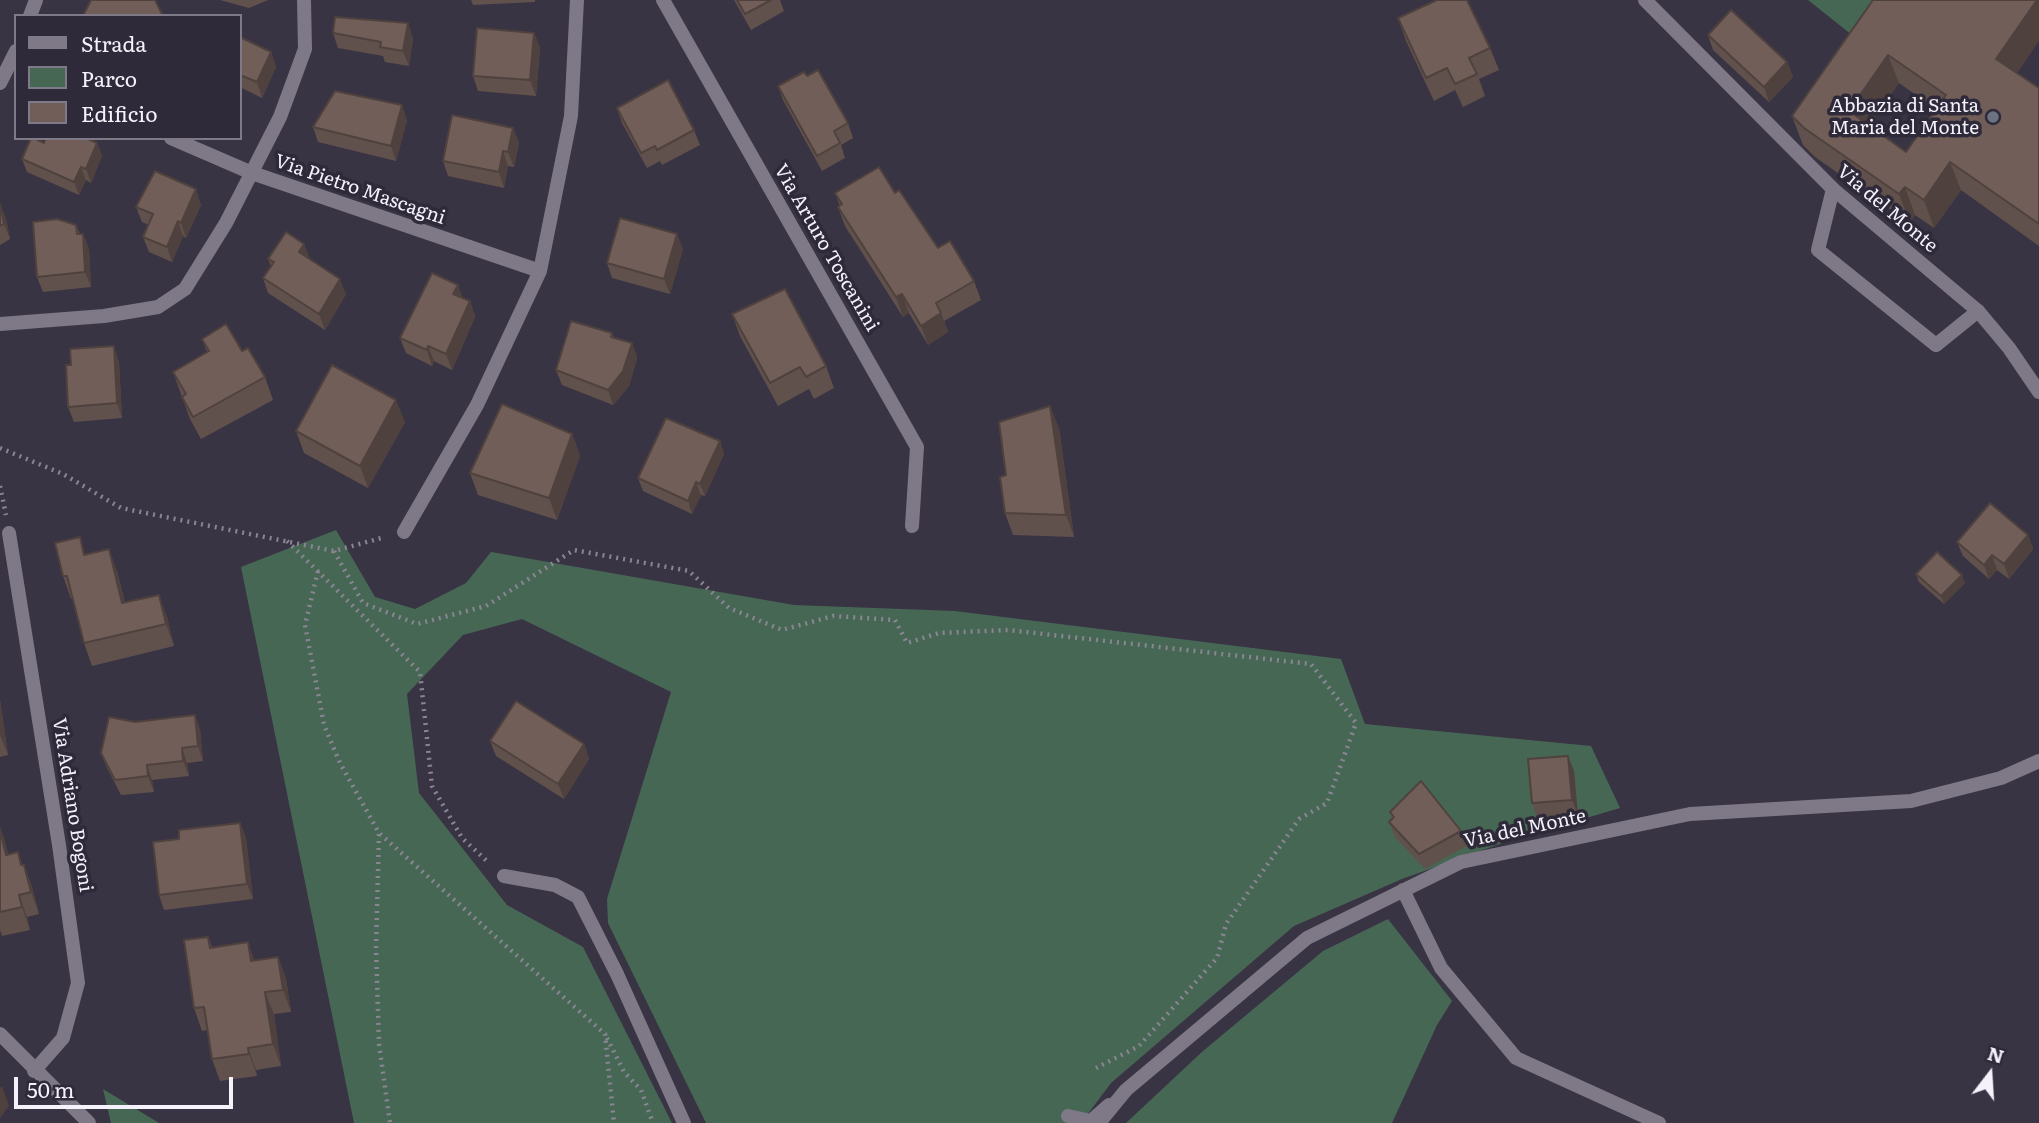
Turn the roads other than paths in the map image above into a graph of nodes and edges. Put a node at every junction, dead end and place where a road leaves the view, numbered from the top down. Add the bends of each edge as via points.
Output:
1 (304, 0) edge
2 (578, 0) edge
3 (663, 0) edge
4 (1645, 0) edge
5 (8, 68) edge
6 (0, 83) edge
7 (176, 140) edge
8 (252, 173) junction
9 (1833, 189) junction
10 (540, 271) junction
11 (1978, 311) junction
12 (0, 324) edge
13 (2039, 392) edge
14 (912, 526) dead end
15 (404, 532) road end
16 (9, 533) dead end
17 (2039, 761) edge
18 (504, 876) road end
19 (1403, 890) junction
20 (0, 1034) edge
21 (34, 1071) junction
22 (1126, 1090) junction
23 (1068, 1116) dead end
24 (89, 1123) edge
25 (684, 1123) edge
26 (1099, 1123) edge
27 (1659, 1123) edge

1 - 8 street via 304,50 280,117
2 - 10 street via 570,116
3 - 14 street, Via Arturo Toscanini via 917,447
4 - 9 street, Via del Monte
5 - 6 street
7 - 8 street, Via Pietro Mascagni
8 - 10 street, Via Pietro Mascagni
8 - 12 street via 199,270 185,289 158,307
9 - 11 street, Via del Monte
9 - 11 street via 1818,250 1936,345
10 - 15 street via 477,405
11 - 13 street, Via del Monte
16 - 21 street, Via Adriano Bogoni via 78,983 63,1038
17 - 19 street, Via del Monte via 2001,778 1911,801 1690,814 1461,862
18 - 25 street via 555,885 578,897
19 - 22 street, Via del Monte via 1307,938
19 - 27 street via 1441,968 1516,1058
20 - 21 street
21 - 24 street
22 - 23 street via 1090,1121
22 - 26 street, Via del Monte

